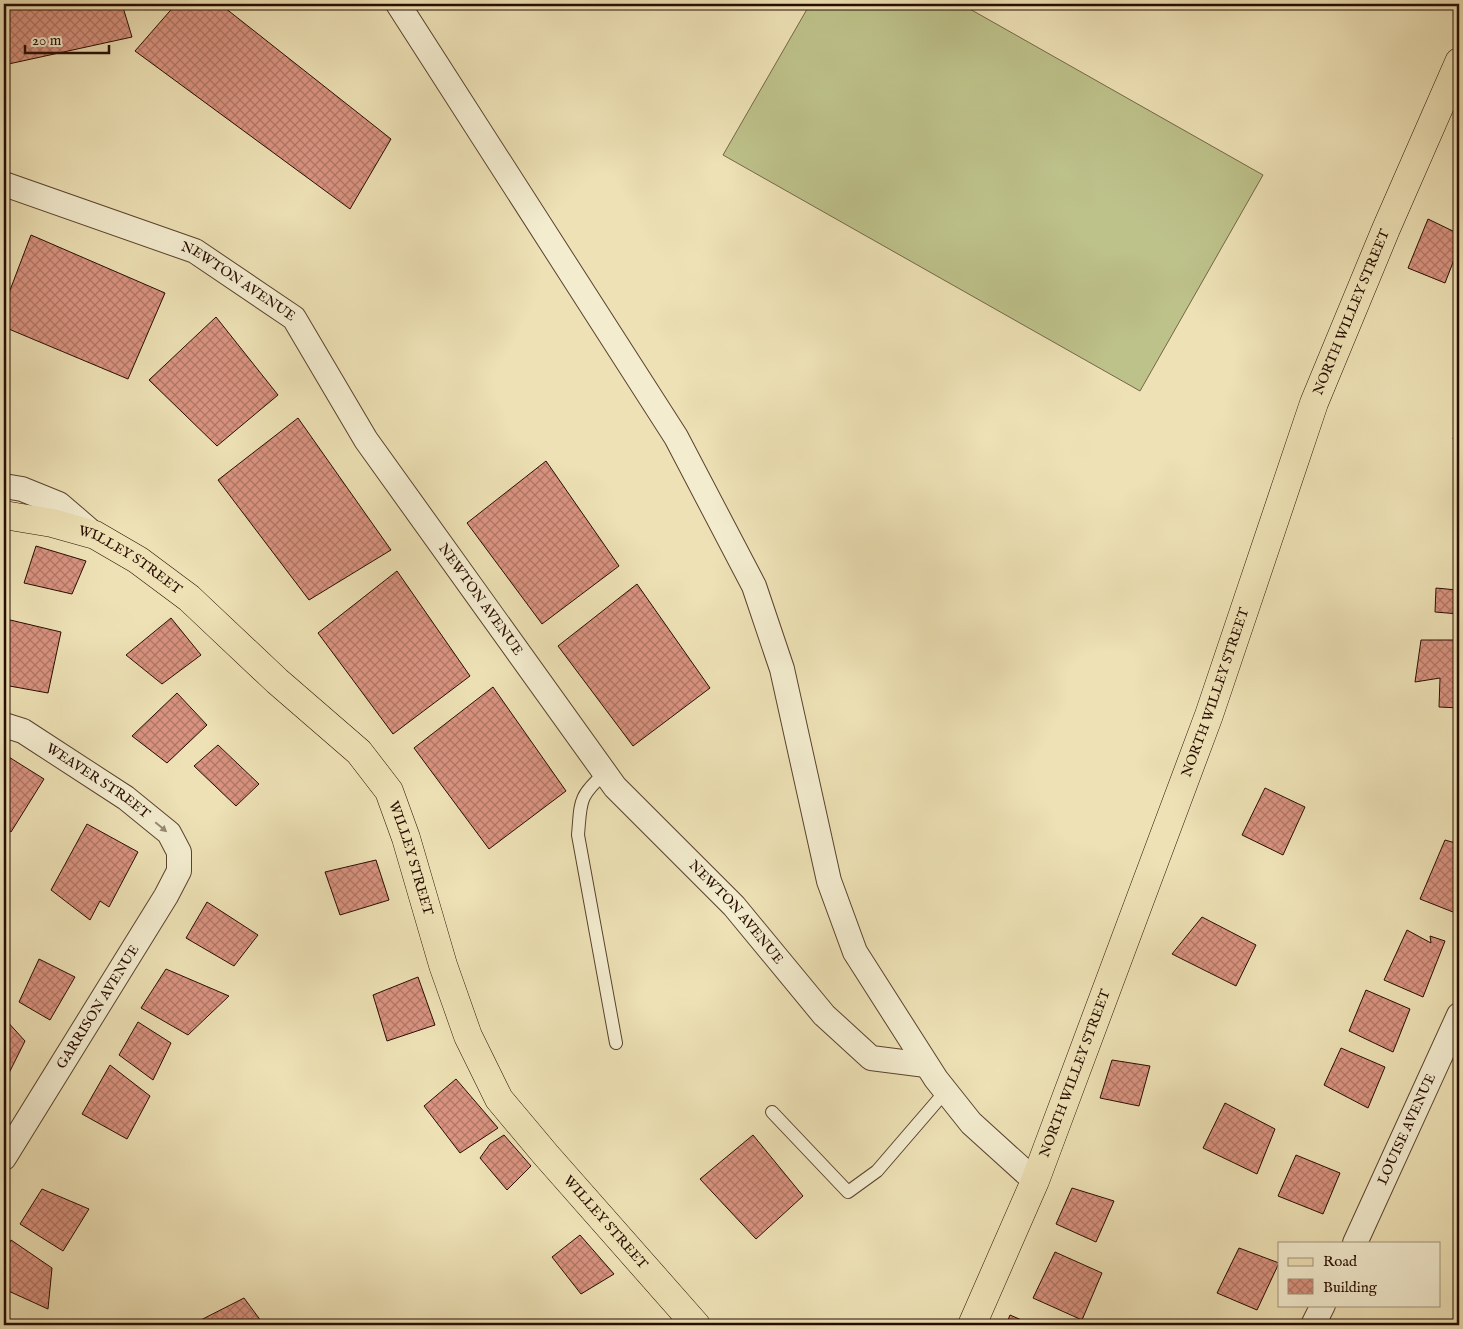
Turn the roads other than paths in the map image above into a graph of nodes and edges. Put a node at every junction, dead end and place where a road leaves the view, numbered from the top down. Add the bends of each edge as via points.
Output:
1 (399, 4) edge
2 (1459, 62) edge
3 (4, 184) edge
4 (4, 486) edge
5 (4, 515) edge
6 (95, 535) junction
7 (4, 725) edge
8 (605, 773) junction
9 (179, 852) joint
10 (1459, 1015) edge
11 (616, 1044) dead end
12 (926, 1064) junction
13 (945, 1092) junction
14 (772, 1112) dead end
15 (4, 1158) edge
16 (1035, 1181) junction
17 (1355, 1242) edge
18 (1322, 1306) edge
19 (696, 1325) edge
20 (972, 1325) edge
21 (1313, 1325) edge

1 - 12 street via 676,437 754,586 782,670 829,881 855,952
2 - 16 main road, NORTH WILLEY STREET via 1314,404 1209,715
3 - 8 street, NEWTON AVENUE via 195,251 294,318 366,440
4 - 6 street via 22,488 59,504
5 - 6 main road, WILLEY STREET
6 - 19 main road, WILLEY STREET via 138,560 189,598 359,752 390,790 468,1036 499,1099
7 -> 9 street, WEAVER STREET via 23,731 126,798 169,833
8 - 11 lane via 586,790 581,801 578,835
8 - 12 street, NEWTON AVENUE via 615,787 734,906 824,1015 871,1058
9 - 15 street, GARRISON AVENUE via 179,871 166,896
10 - 17 street, LOUISE AVENUE
12 - 13 street
13 - 14 lane via 878,1171 848,1192
13 - 16 street via 971,1123
16 - 20 main road, NORTH WILLEY STREET
18 - 21 street

